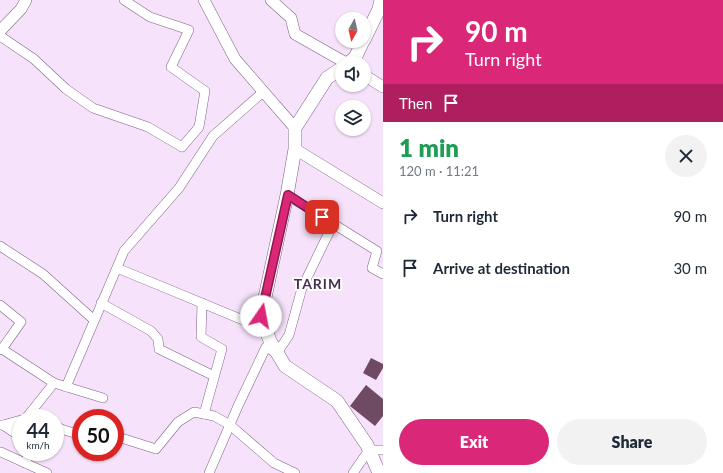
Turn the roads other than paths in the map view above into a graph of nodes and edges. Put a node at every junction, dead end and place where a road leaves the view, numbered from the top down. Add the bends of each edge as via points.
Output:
1 (26, 0) edge
2 (124, 0) edge
3 (204, 0) edge
4 (271, 0) edge
5 (382, 0) edge
6 (371, 26) edge
7 (0, 31) edge
8 (0, 36) edge
9 (335, 56) edge
10 (335, 73) edge
11 (371, 78) edge
12 (382, 83) edge
13 (264, 92) junction
14 (295, 128) junction
15 (295, 148) junction
16 (288, 195) junction
17 (383, 203) edge
18 (334, 224) junction
19 (0, 246) edge
20 (117, 268) junction
21 (383, 274) edge
22 (102, 303) junction
23 (202, 303) junction
24 (0, 305) edge
25 (94, 320) junction
26 (265, 329) junction
27 (1, 349) edge
28 (277, 353) junction
29 (214, 376) junction
30 (54, 383) junction
31 (66, 387) junction
32 (103, 398) dead end
33 (33, 409) edge
34 (204, 414) junction
35 (12, 422) edge
36 (1, 425) edge
37 (230, 425) junction
38 (12, 432) edge
39 (124, 439) edge
40 (369, 450) junction
41 (383, 450) edge
42 (1, 452) edge
43 (25, 463) joint
44 (47, 473) edge
45 (210, 473) edge
46 (295, 473) edge
47 (353, 473) edge
48 (379, 473) edge

1 - 7 street
2 - 8 street via 150,17 189,30 171,67 205,92 199,127 182,147 148,127 94,108 66,89 34,58
3 - 13 street via 235,59
4 - 9 street via 291,18 295,34
5 - 6 main road
10 - 14 main road via 327,78
11 - 12 street
13 - 14 street
13 - 20 street via 213,136 179,188 124,251
14 - 15 main road
15 - 16 main road
15 - 17 street
16 - 18 street
16 - 26 main road via 261,316
18 - 21 street via 377,251 372,268
18 - 28 street via 302,288 289,335
19 - 25 street via 42,274
20 - 22 street
20 - 23 street
22 - 25 street
22 - 29 street via 151,331 158,339 159,349
23 - 26 street
23 - 29 street via 202,337 222,348
24 - 27 street via 21,322
25 - 31 street
26 - 28 main road
27 - 30 street
28 - 37 street via 266,347
28 - 40 main road via 285,366 337,401
29 - 34 street
30 - 31 street
30 - 33 street
31 - 32 street
34 - 37 street via 214,416
34 - 39 street via 194,412 178,422 156,450
35 - 36 street
36 - 38 street
37 - 45 street
37 - 46 street via 274,463
40 - 41 street
40 - 47 street
40 - 48 main road
42 - 43 street
43 - 44 street

